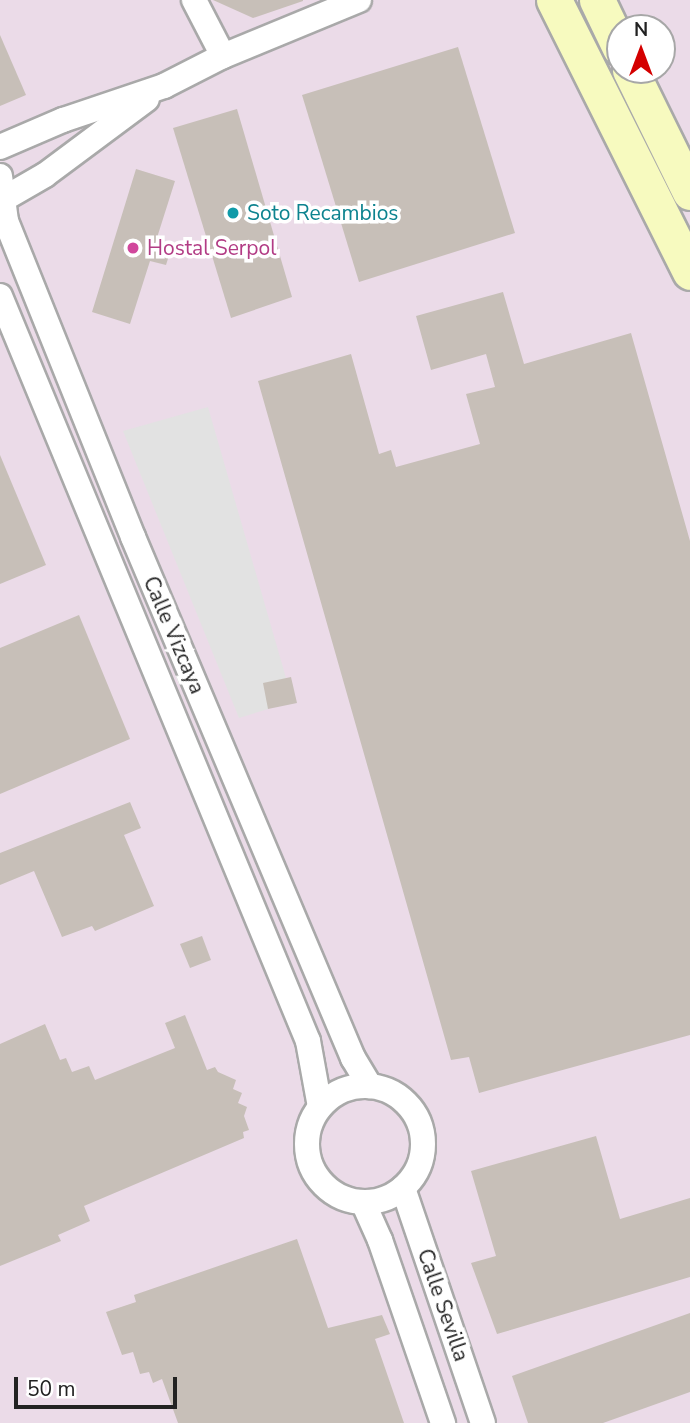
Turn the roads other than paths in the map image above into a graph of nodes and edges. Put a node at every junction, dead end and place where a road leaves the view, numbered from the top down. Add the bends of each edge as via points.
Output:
1 (194, 0) edge
2 (359, 0) edge
3 (554, 0) edge
4 (597, 0) edge
5 (606, 19) edge
6 (223, 56) junction
7 (637, 84) edge
8 (164, 86) junction
9 (0, 148) edge
10 (1, 192) edge
11 (690, 192) edge
12 (690, 272) edge
13 (0, 296) edge
14 (214, 730) junction
15 (180, 735) junction
16 (370, 1086) junction
17 (320, 1107) junction
18 (403, 1188) junction
19 (363, 1202) junction
20 (443, 1423) edge
21 (483, 1423) edge

1 - 6 street
2 - 6 street
3 - 12 main road
4 - 5 main road
6 - 8 street
7 - 11 main road
8 - 9 street via 63,120
8 - 10 street via 45,175
10 - 14 street, Calle Vizcaya via 6,221
13 - 15 street, Calle Vizcaya
14 - 15 street
14 - 16 street, Calle Vizcaya via 353,1058
15 - 17 street, Calle Vizcaya via 308,1041
16 - 17 street via 341,1091
16 - 18 street via 402,1099 422,1130 419,1166
17 - 19 street via 307,1134 311,1165 335,1194
18 - 19 street
18 - 21 street, Calle Sevilla
19 - 20 street, Calle Sevilla

